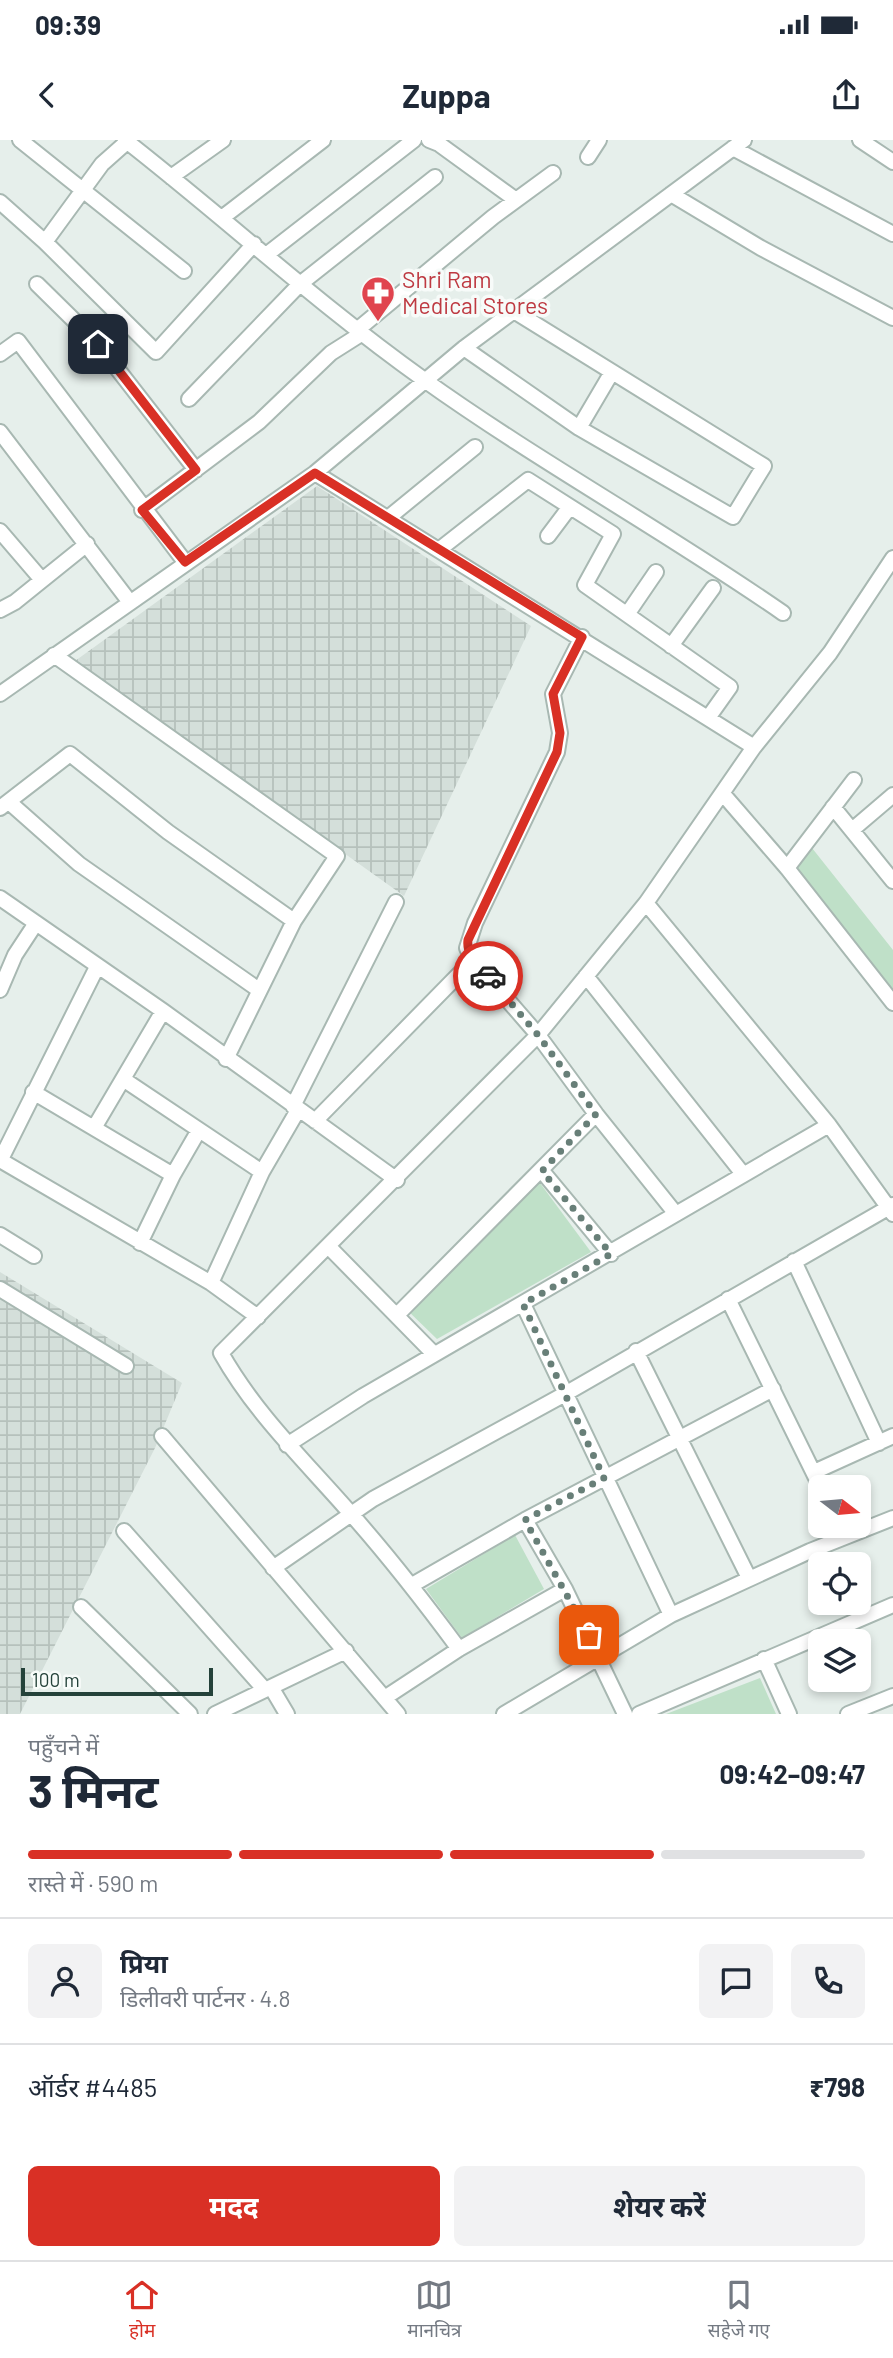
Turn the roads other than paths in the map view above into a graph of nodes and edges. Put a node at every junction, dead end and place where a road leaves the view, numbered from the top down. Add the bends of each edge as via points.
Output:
1 (20, 140) edge
2 (223, 140) edge
3 (323, 140) edge
4 (414, 140) edge
5 (429, 140) edge
6 (598, 140) edge
7 (860, 140) edge
8 (127, 141) edge
9 (738, 144) edge
10 (588, 157) dead end
11 (893, 162) edge
12 (553, 173) dead end
13 (172, 177) junction
14 (435, 177) dead end
15 (84, 190) junction
16 (671, 194) junction
17 (516, 200) junction
18 (0, 202) edge
19 (223, 217) junction
20 (893, 233) edge
21 (45, 242) junction
22 (254, 244) junction
23 (266, 255) junction
24 (184, 271) dead end
25 (37, 284) dead end
26 (300, 284) junction
27 (514, 311) junction
28 (893, 318) edge
29 (359, 332) junction
30 (464, 348) junction
31 (0, 354) edge
32 (612, 372) junction
33 (424, 380) junction
34 (189, 399) dead end
35 (579, 428) junction
36 (0, 432) edge
37 (475, 447) dead end
38 (196, 470) junction
39 (315, 473) junction
40 (569, 508) junction
41 (142, 510) junction
42 (388, 517) junction
43 (0, 532) edge
44 (548, 536) dead end
45 (88, 544) junction
46 (440, 550) junction
47 (893, 558) edge
48 (185, 562) junction
49 (656, 572) dead end
50 (42, 580) junction
51 (713, 588) dead end
52 (129, 601) junction
53 (0, 610) edge
54 (628, 613) junction
55 (783, 613) dead end
56 (582, 637) junction
57 (671, 646) junction
58 (54, 655) junction
59 (0, 694) edge
60 (708, 718) junction
61 (754, 747) junction
62 (854, 780) dead end
63 (723, 794) junction
64 (893, 795) edge
65 (4, 805) edge
66 (833, 807) junction
67 (852, 830) junction
68 (787, 868) junction
69 (892, 879) edge
70 (0, 898) edge
71 (396, 902) dead end
72 (646, 902) junction
73 (294, 921) junction
74 (36, 923) junction
75 (473, 960) junction
76 (97, 967) junction
77 (586, 976) junction
78 (0, 988) edge
79 (259, 990) junction
80 (893, 1003) edge
81 (163, 1011) junction
82 (538, 1035) junction
83 (226, 1059) junction
84 (123, 1079) junction
85 (33, 1092) junction
86 (296, 1108) junction
87 (596, 1114) junction
88 (315, 1121) junction
89 (828, 1125) junction
90 (94, 1128) junction
91 (199, 1130) junction
92 (0, 1161) edge
93 (542, 1171) junction
94 (262, 1172) junction
95 (743, 1174) junction
96 (173, 1175) junction
97 (397, 1180) junction
98 (892, 1208) edge
99 (677, 1214) junction
100 (0, 1235) edge
101 (140, 1243) junction
102 (329, 1247) junction
103 (611, 1254) junction
104 (34, 1256) dead end
105 (794, 1261) junction
106 (211, 1283) junction
107 (0, 1289) edge
108 (728, 1299) junction
109 (523, 1304) junction
110 (398, 1314) junction
111 (258, 1317) junction
112 (636, 1351) junction
113 (434, 1354) junction
114 (125, 1366) dead end
115 (773, 1390) junction
116 (565, 1394) junction
117 (162, 1436) dead end
118 (893, 1436) edge
119 (681, 1438) junction
120 (879, 1443) junction
121 (286, 1445) junction
122 (814, 1472) junction
123 (815, 1475) edge
124 (604, 1478) junction
125 (350, 1513) junction
126 (893, 1518) edge
127 (525, 1520) junction
128 (872, 1524) edge
129 (124, 1531) dead end
130 (830, 1538) edge
131 (272, 1568) junction
132 (749, 1578) junction
133 (412, 1585) junction
134 (565, 1589) junction
135 (893, 1605) edge
136 (81, 1607) dead end
137 (671, 1615) junction
138 (459, 1649) junction
139 (346, 1651) junction
140 (600, 1658) junction
141 (764, 1659) junction
142 (268, 1689) junction
143 (893, 1696) edge
144 (386, 1697) junction
145 (529, 1700) junction
146 (871, 1709) edge
147 (190, 1714) edge
148 (215, 1714) edge
149 (287, 1714) edge
150 (398, 1714) edge
151 (504, 1714) edge
152 (536, 1714) edge
153 (625, 1714) edge
154 (639, 1714) edge
155 (789, 1714) edge
156 (848, 1714) edge

1 - 15 street
2 - 13 street
3 - 19 street
4 - 23 street
5 - 17 street
6 - 10 street
7 - 11 street
8 - 13 street
8 - 15 street via 102,164
9 - 16 street
9 - 20 street
12 - 17 street
13 - 19 street
14 - 26 street
15 - 21 street
15 - 24 street
16 - 27 street
16 - 28 street
17 - 29 street via 386,303
18 - 21 street
19 - 22 street
21 - 22 street via 156,352
22 - 23 street
23 - 26 street
25 - 38 street via 98,344
26 - 29 street
26 - 34 street
27 - 30 street
27 - 32 street
29 - 33 street
29 - 38 street via 259,422
30 - 33 street
30 - 35 street
31 - 41 street via 18,341
32 - 35 street
32 - 35 street via 764,466 733,517
33 - 39 street
33 - 55 street
36 - 45 street
37 - 42 street
38 - 41 street
39 - 42 street
39 - 48 street
40 - 44 street
40 - 46 street via 528,480
40 - 54 street via 613,534 585,585
41 - 48 street
42 - 46 street
43 - 50 street
45 - 50 street
45 - 52 street
46 - 56 street
47 - 61 street via 830,653
48 - 52 street
49 - 54 street
50 - 53 street
51 - 57 street
52 - 58 street
54 - 57 street
56 - 60 street
56 - 75 street via 553,694 560,733 557,752 472,932 467,948
57 - 60 street via 730,687
58 - 59 street
58 - 73 street via 337,856
60 - 61 street
61 - 63 street
62 - 66 street
63 - 68 street
63 - 72 street
64 - 67 street
65 - 73 street via 70,754 168,832
65 - 79 street via 79,864
66 - 67 street
66 - 68 street
67 - 69 street
68 - 80 street
70 - 74 street
71 - 86 street
72 - 77 street
72 - 89 street
73 - 79 street
74 - 76 street
74 - 78 street
75 - 82 street
75 - 88 street
76 - 81 street
76 - 85 street
77 - 82 street
77 - 95 street
79 - 83 street
81 - 83 street
81 - 84 street
82 - 87 street
82 - 97 street
83 - 86 street
84 - 90 street
84 - 91 street
85 - 90 street
85 - 92 street
86 - 88 street
86 - 94 street
87 - 93 street
87 - 99 street
88 - 97 street
89 - 95 street
89 - 98 street
90 - 96 street
91 - 94 street
91 - 96 street
92 - 101 street
93 - 103 street
93 - 110 street
94 - 106 street
95 - 99 street
96 - 101 street
97 - 102 street
98 - 105 street
99 - 103 street
100 - 104 street
101 - 106 street
102 - 110 street
102 - 111 street
103 - 109 street
105 - 108 street
105 - 120 street
106 - 111 street
107 - 114 street
108 - 112 street
108 - 115 street
109 - 113 street
109 - 116 street
110 - 113 street
111 - 121 street via 221,1353
112 - 116 street
112 - 119 street
113 - 121 street
115 - 119 street
115 - 122 street
116 - 124 street
116 - 125 street
117 - 131 street
118 - 120 street
119 - 124 street
119 - 132 street
120 - 122 street
121 - 125 street
122 - 123 street
124 - 127 street
124 - 137 street
125 - 131 street
125 - 133 street
126 - 128 street
127 - 133 street
127 - 134 street
129 - 142 street
130 - 132 street
131 - 139 street
132 - 137 street
133 - 138 street
134 - 138 street
134 - 140 street
135 - 141 street
136 - 147 street
137 - 140 street
138 - 144 street
139 - 142 street
139 - 144 street
140 - 145 street
140 - 153 street
141 - 154 street
141 - 155 street
142 - 148 street
142 - 149 street
143 - 146 street
144 - 150 street
145 - 151 street
145 - 152 street
146 - 156 street

